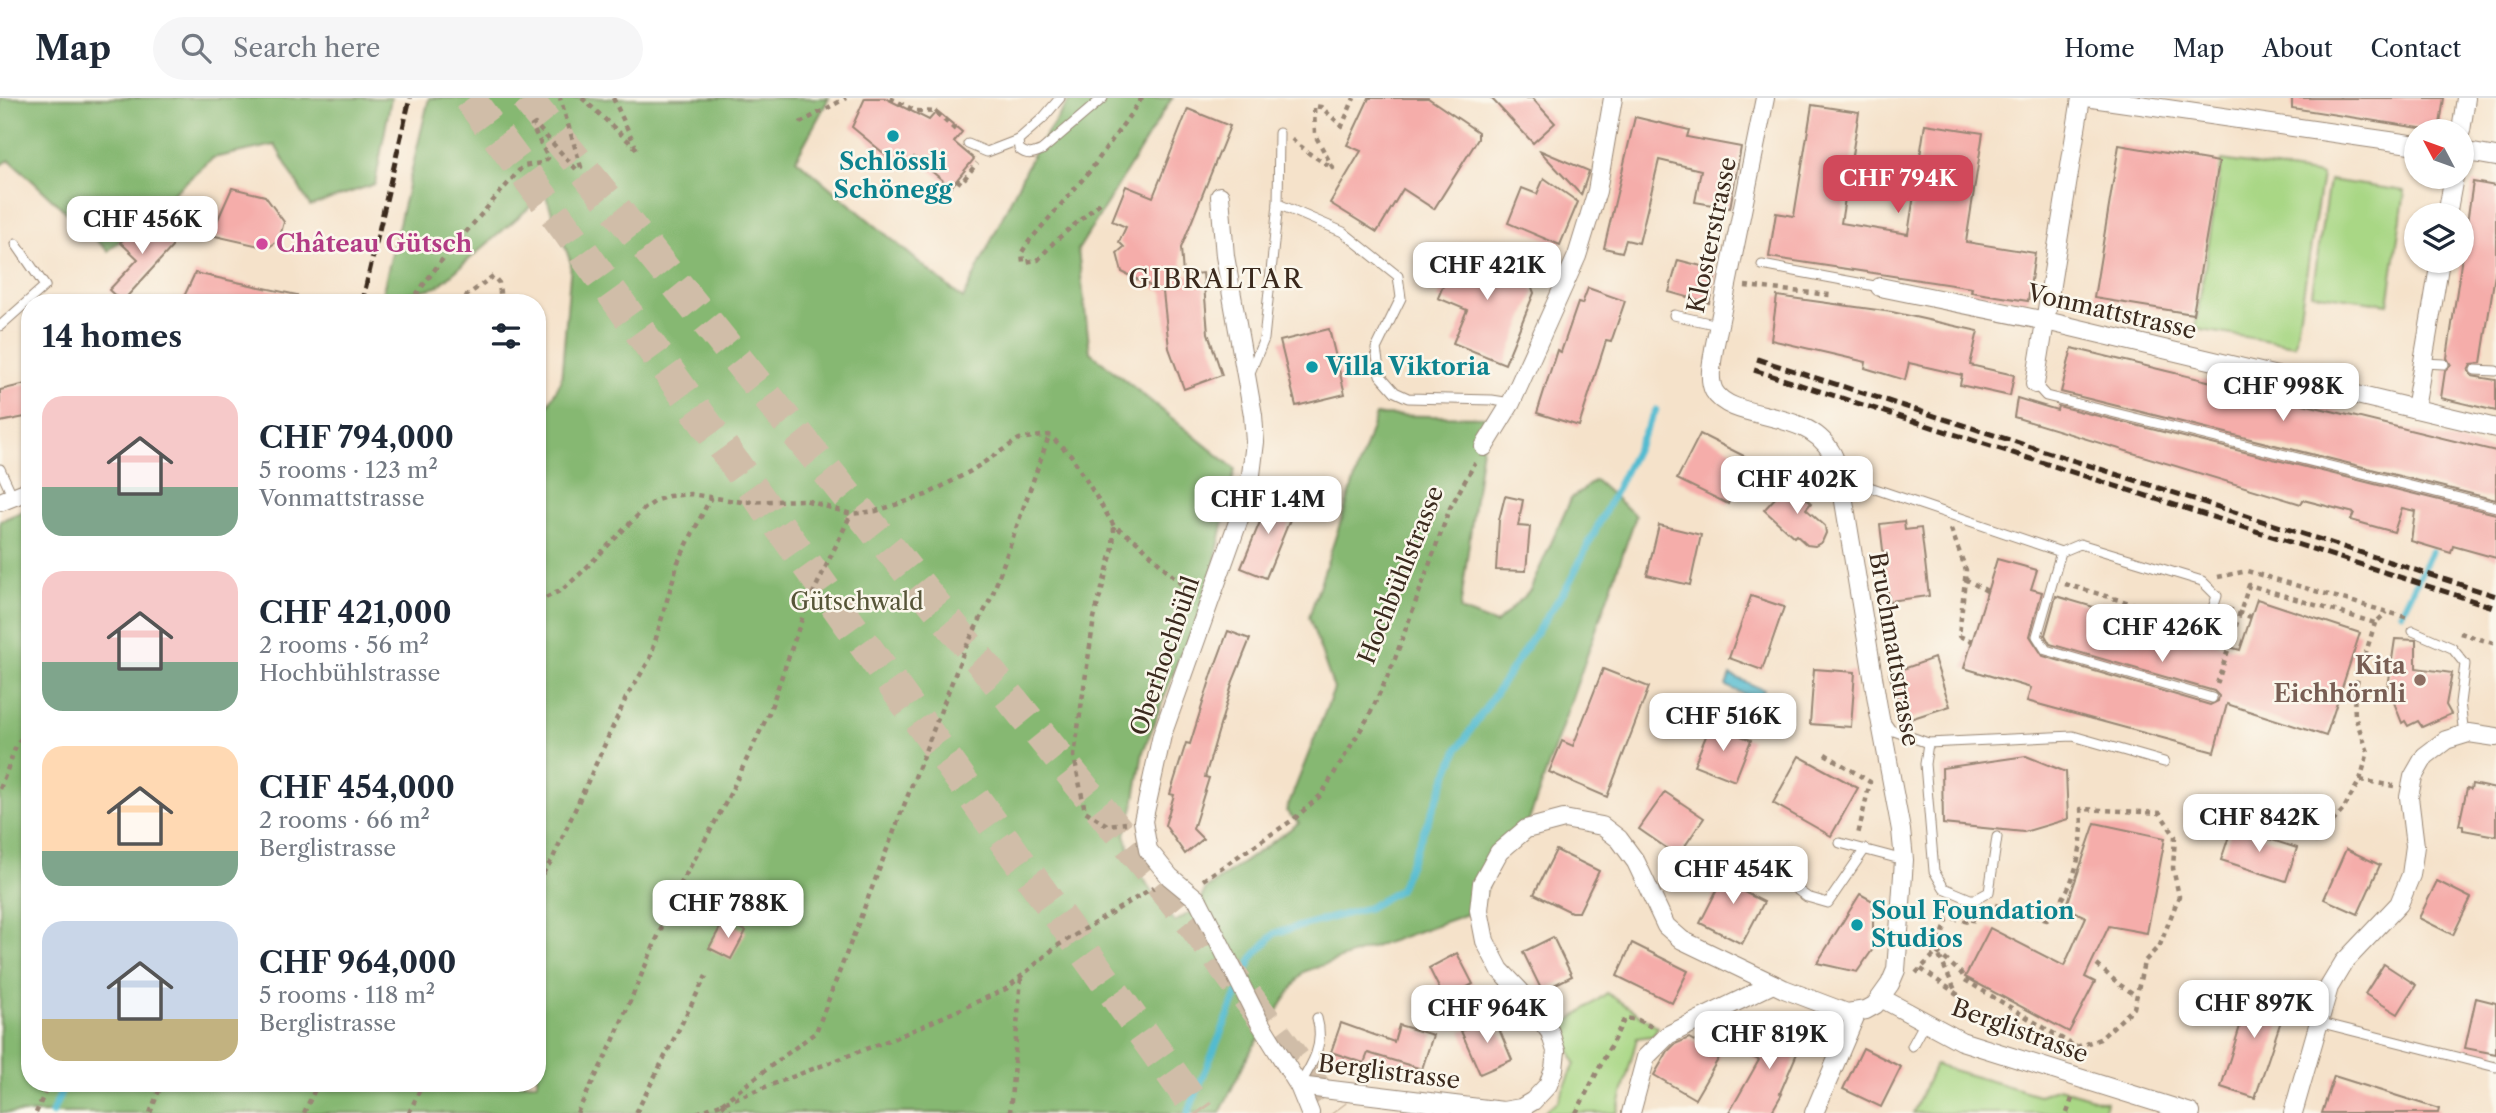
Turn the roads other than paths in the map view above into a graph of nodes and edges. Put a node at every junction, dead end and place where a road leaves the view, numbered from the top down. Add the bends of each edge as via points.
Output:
1 (1060, 98) edge
2 (1104, 98) edge
3 (1613, 98) edge
4 (1765, 98) edge
5 (2081, 98) edge
6 (2092, 98) edge
7 (2466, 98) edge
8 (2463, 119) edge
9 (1279, 133) road end
10 (1018, 140) junction
11 (2404, 143) edge
12 (968, 144) road end
13 (2474, 153) edge
14 (2496, 157) edge
15 (1220, 197) dead end
16 (1278, 204) junction
17 (16, 244) dead end
18 (1762, 265) dead end
19 (2438, 273) edge
20 (1880, 287) joint
21 (36, 294) edge
22 (21, 307) edge
23 (1674, 315) dead end
24 (2046, 321) junction
25 (0, 326) edge
26 (1718, 326) junction
27 (2423, 363) junction
28 (2444, 364) dead end
29 (2475, 370) dead end
30 (2496, 371) edge
31 (1711, 382) joint
32 (1246, 383) junction
33 (2035, 384) joint
34 (1511, 403) junction
35 (2415, 409) junction
36 (2496, 428) edge
37 (1484, 447) road end
38 (0, 469) edge
39 (1840, 477) junction
40 (14, 497) edge
41 (2496, 507) edge
42 (2062, 552) junction
43 (2211, 614) road end
44 (2413, 631) dead end
45 (2212, 698) road end
46 (1879, 713) junction
47 (2464, 734) junction
48 (2496, 737) edge
49 (1928, 743) junction
50 (2164, 762) dead end
51 (1997, 837) dead end
52 (1840, 843) dead end
53 (1860, 848) junction
54 (1747, 853) dead end
55 (1904, 860) junction
56 (1193, 895) joint
57 (1773, 984) junction
58 (1881, 998) junction
59 (1857, 1012) junction
60 (1317, 1018) dead end
61 (1924, 1022) junction
62 (2318, 1022) junction
63 (1912, 1045) dead end
64 (2496, 1067) edge
65 (1299, 1086) junction
66 (1502, 1112) edge
67 (1310, 1113) edge
68 (1631, 1113) edge
69 (1814, 1113) edge
70 (2191, 1113) edge
71 (2292, 1113) edge

1 - 10 lane
2 - 10 lane via 1042,150 1025,153
3 - 34 street via 1597,191 1577,256
4 - 26 street, Klosterstrasse
5 - 24 street
6 - 11 street
7 - 8 street
9 - 16 lane
10 - 12 lane via 987,152
13 - 14 street
15 - 32 street, Oberhochbühl
16 - 32 lane via 1264,339
16 - 34 lane via 1343,232 1398,276 1401,298 1376,349 1380,375 1395,392 1408,397
17 - 21 lane via 45,286
18 - 20 lane
19 - 27 street
20 - 24 street, Vonmattstrasse
22 - 25 lane
23 - 26 lane
24 - 33 street
24 - 35 street, Vonmattstrasse
26 - 31 street, Klosterstrasse
27 - 28 lane
27 - 35 street
29 - 30 lane
31 - 39 street, Bruchmattstrasse via 1715,394 1732,405 1813,431 1831,452
32 - 56 street, Oberhochbühl via 1255,442 1249,491 1162,735 1143,821 1148,850 1170,877
33 - 41 lane via 2046,396
34 - 37 street
35 - 36 street, Vonmattstrasse
38 - 40 lane
39 - 42 lane
39 - 46 street, Bruchmattstrasse
42 - 43 lane via 2080,544 2202,581 2217,596
42 - 45 lane via 2037,636 2046,650
44 - 47 lane via 2452,648 2465,664 2460,703
46 - 49 lane via 1891,730
46 - 55 street, Bruchmattstrasse
47 - 48 street
47 - 62 street via 2446,740 2425,756 2413,776 2409,797 2415,846 2411,875 2399,904 2344,962 2329,987
49 - 50 lane via 2073,736
49 - 51 lane via 1925,764 1934,871 1944,888 1970,899 1989,892
52 - 53 lane
53 - 54 lane via 1828,903 1807,897
53 - 55 lane
55 - 58 street, Bruchmattstrasse via 1896,970
56 - 65 street, Berglistrasse, bridge via 1260,1023
57 - 59 street, Berglistrasse via 1836,1011
57 - 66 street, Berglistrasse via 1682,940 1666,926 1636,862 1619,839 1602,827 1564,819 1526,829 1499,852 1482,883 1479,910 1485,941 1500,970 1550,1032 1555,1069 1533,1101
57 - 68 street via 1668,1035 1646,1056
58 - 59 street
58 - 61 street, Berglistrasse
59 - 69 street
60 - 65 lane via 1319,1046
61 - 63 lane
61 - 70 street, Berglistrasse via 1961,1041
62 - 64 lane
62 - 71 street
65 - 66 street, Berglistrasse
65 - 67 street

